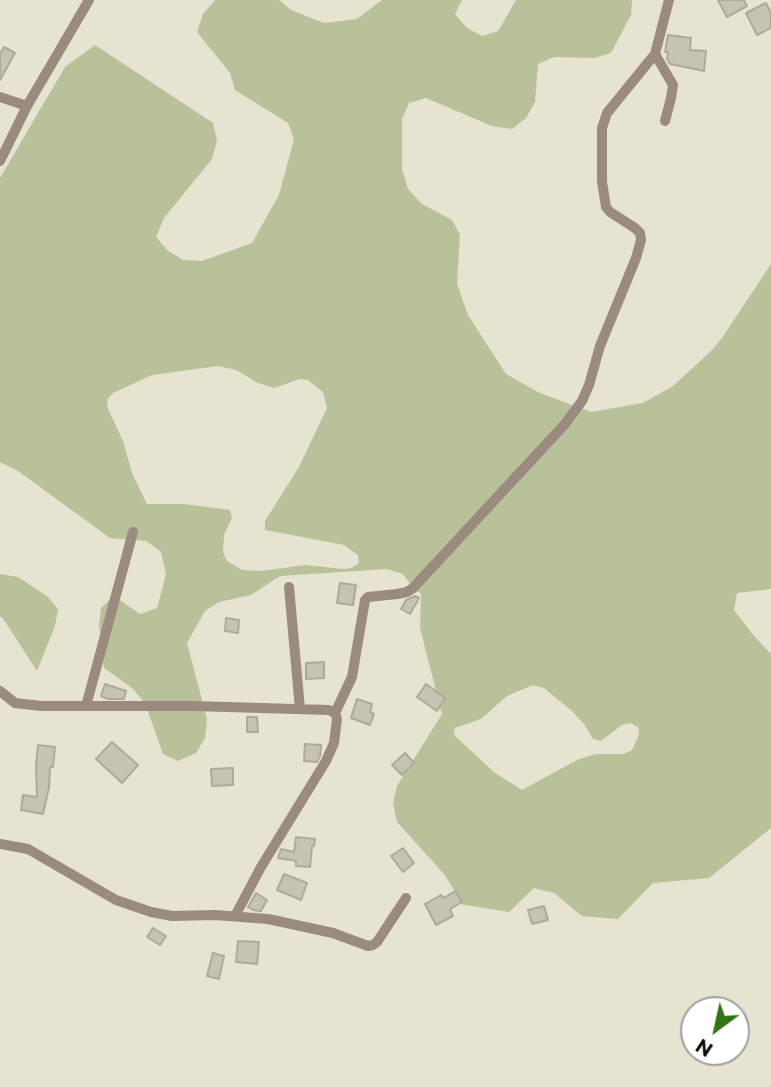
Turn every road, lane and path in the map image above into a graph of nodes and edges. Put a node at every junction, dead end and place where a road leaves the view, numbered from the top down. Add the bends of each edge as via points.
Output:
1 (669, 0) edge
2 (87, 1) edge
3 (655, 54) junction
4 (0, 97) edge
5 (27, 106) junction
6 (665, 121) dead end
7 (0, 161) edge
8 (133, 532) dead end
9 (289, 587) dead end
10 (0, 691) edge
11 (86, 706) junction
12 (300, 709) junction
13 (335, 713) junction
14 (0, 844) edge
15 (406, 898) dead end
16 (235, 916) junction

1 - 3 street
2 - 5 street
3 - 6 street via 673,85
3 - 13 street via 607,113 602,128 606,206 635,228 640,240 582,401 413,587 365,600 352,677
4 - 5 street
5 - 7 street
8 - 11 street
9 - 12 street
10 - 11 street via 15,703
11 - 12 street
12 - 13 street
13 - 16 street via 334,743 326,761
14 - 16 street via 28,849 116,900 151,912
15 - 16 street via 373,945 268,919

